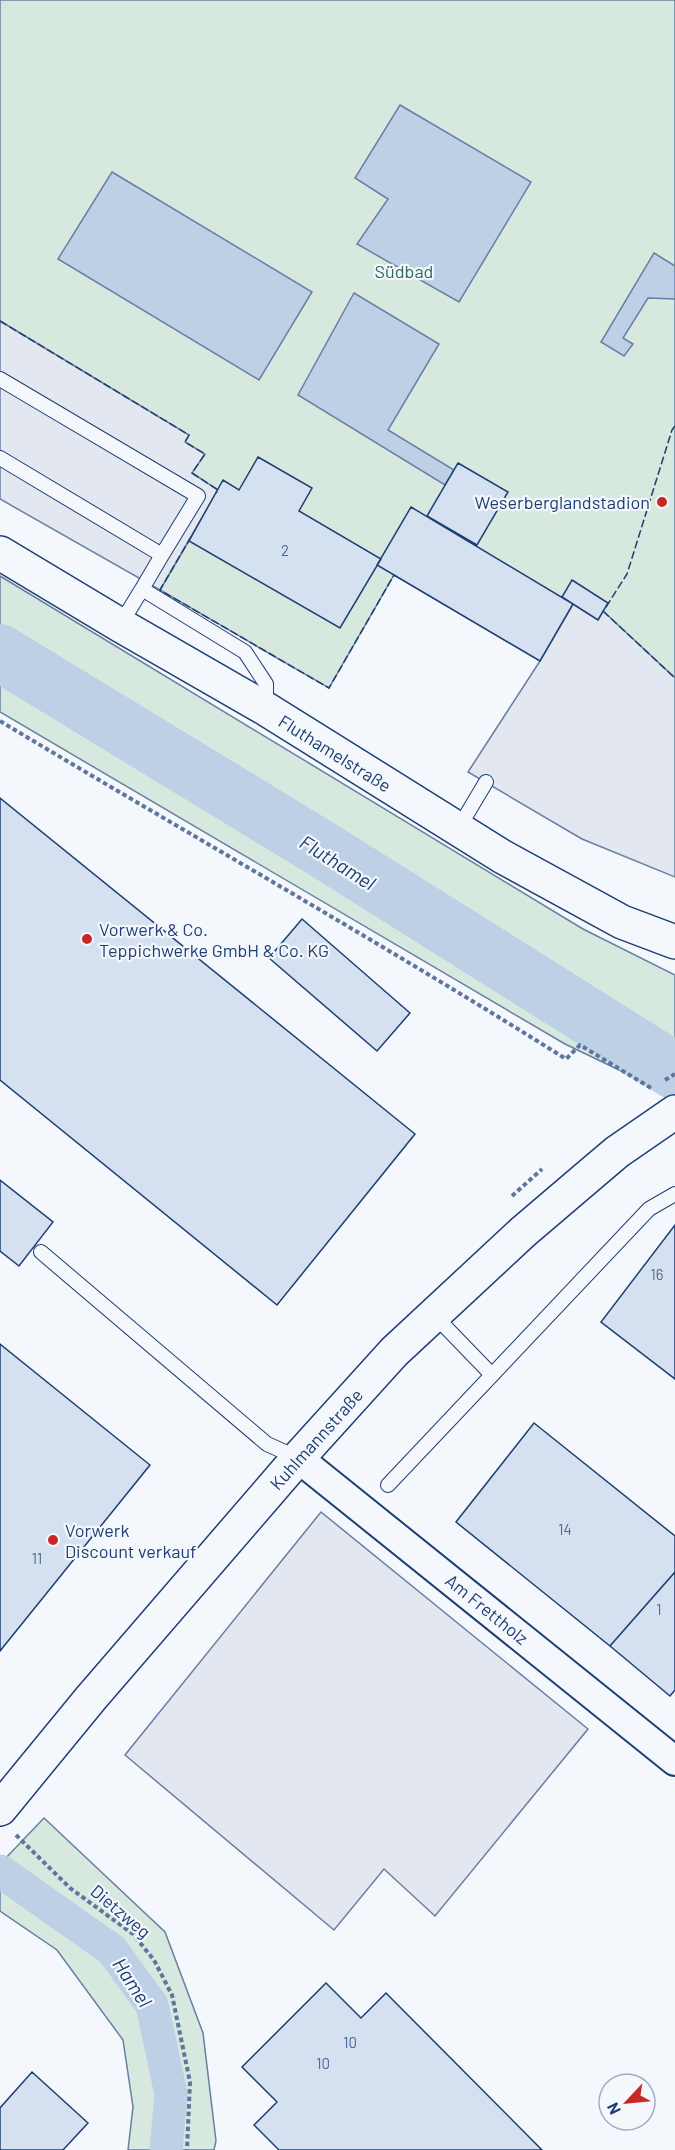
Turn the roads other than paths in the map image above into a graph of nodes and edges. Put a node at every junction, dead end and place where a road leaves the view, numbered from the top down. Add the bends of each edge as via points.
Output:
1 (0, 379) edge
2 (0, 458) edge
3 (0, 553) edge
4 (162, 555) junction
5 (142, 589) junction
6 (120, 626) junction
7 (266, 710) junction
8 (486, 782) dead end
9 (458, 829) junction
10 (675, 942) edge
11 (675, 1112) edge
12 (675, 1194) edge
13 (41, 1252) dead end
14 (434, 1315) junction
15 (492, 1375) junction
16 (298, 1458) junction
17 (388, 1485) dead end
18 (671, 1751) edge
19 (4, 1821) edge

1 - 4 lane via 198,496
2 - 4 lane
3 - 6 main road, Fluthamelstraße
4 - 5 lane
5 - 6 lane
5 - 7 lane via 245,652 266,684
6 - 7 main road, Fluthamelstraße
7 - 9 main road, Fluthamelstraße
8 - 9 lane
9 - 10 main road, Fluthamelstraße via 622,922
11 - 14 main road, Kuhlmannstraße via 617,1152
12 - 15 lane via 649,1209
13 - 16 lane via 267,1444
14 - 15 lane
14 - 16 main road, Kuhlmannstraße via 394,1352
15 - 17 lane
16 - 18 street, Am Frettholz
16 - 19 main road, Kuhlmannstraße via 91,1698

